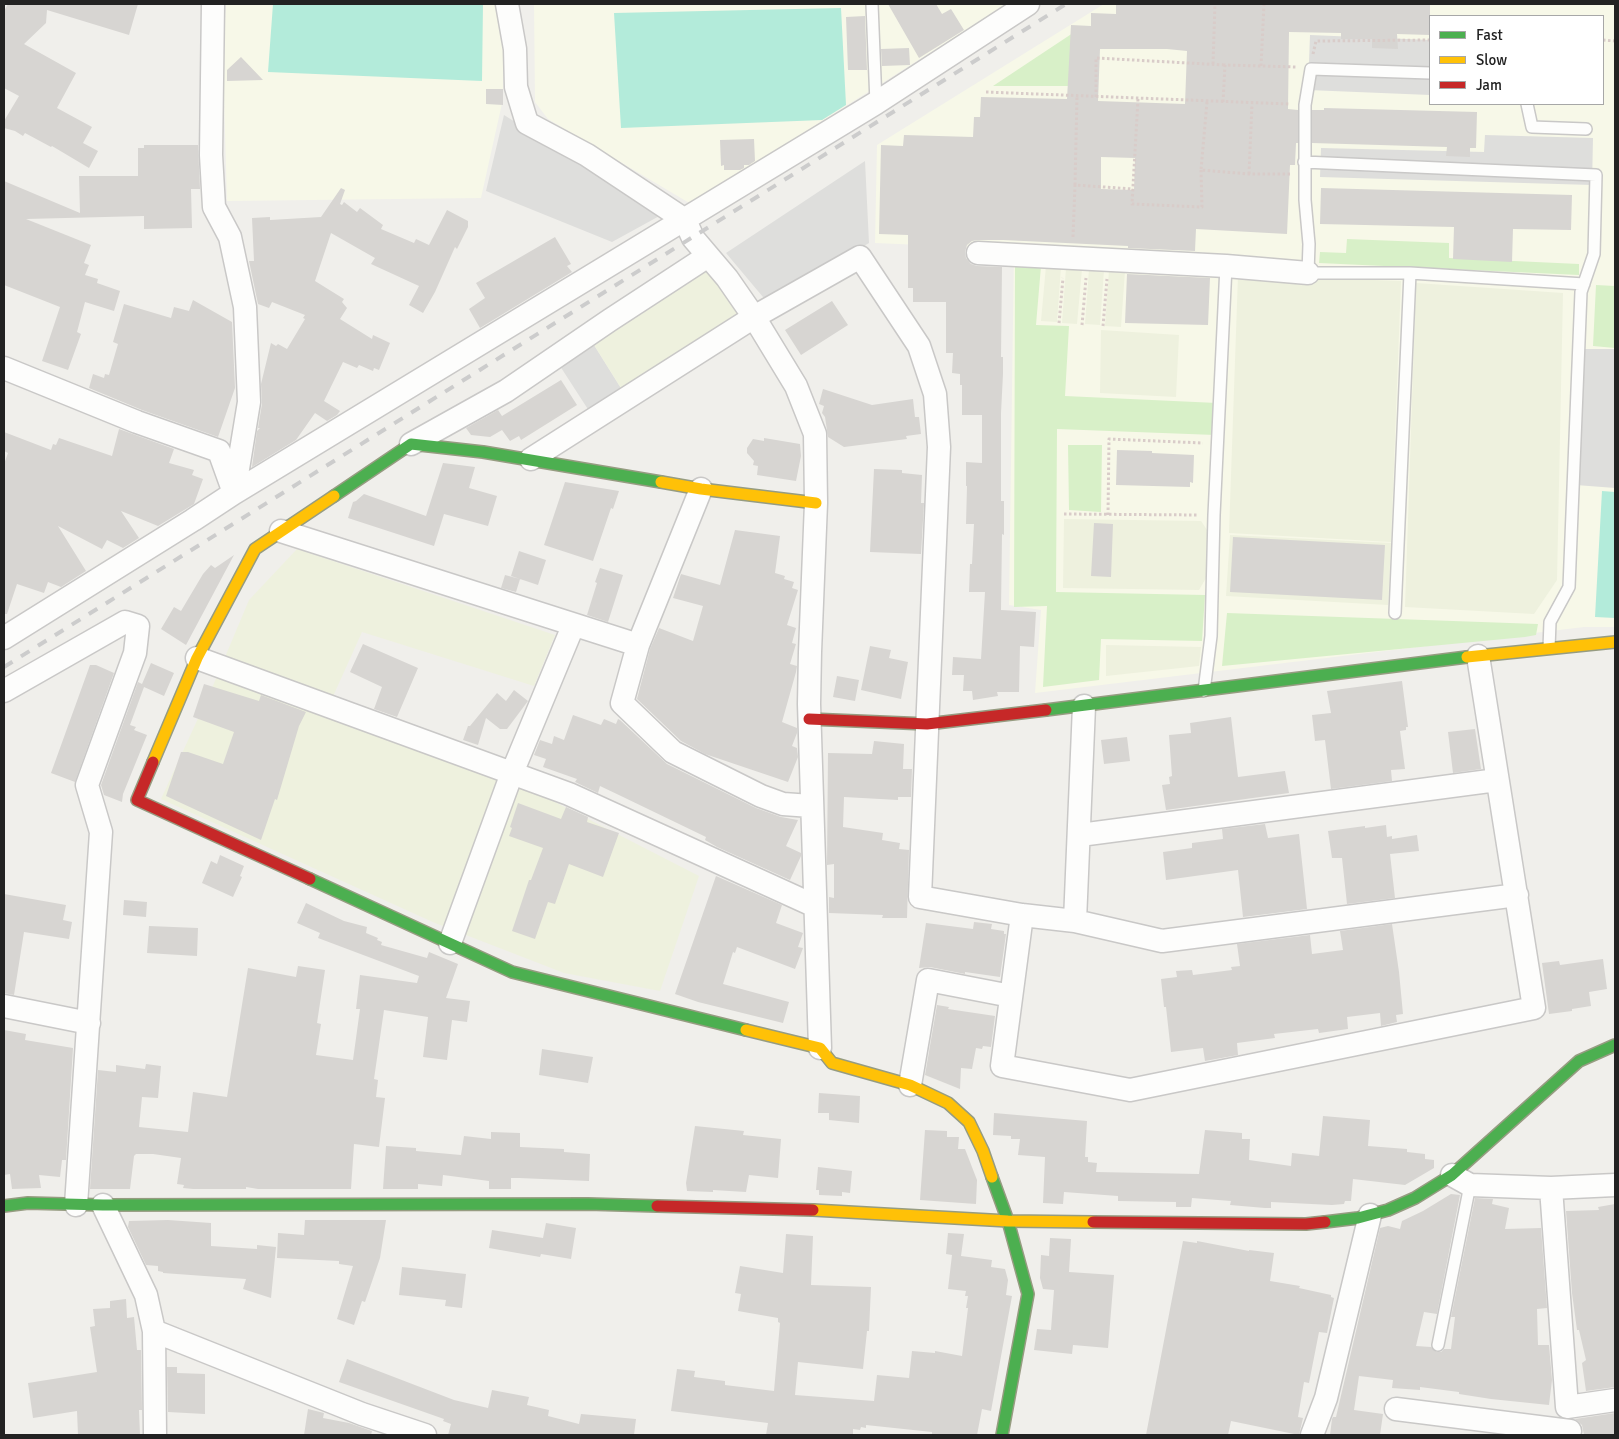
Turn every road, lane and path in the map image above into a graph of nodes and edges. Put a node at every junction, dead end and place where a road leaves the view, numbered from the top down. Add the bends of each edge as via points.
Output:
1 (213, 4) edge
2 (507, 4) edge
3 (872, 4) edge
4 (1028, 4) edge
5 (1215, 4) edge
6 (1264, 4) edge
7 (1429, 40) edge
8 (1316, 41) dead end
9 (1213, 64) junction
10 (1225, 65) junction
11 (1260, 66) junction
12 (1300, 67) dead end
13 (1429, 73) edge
14 (986, 92) dead end
15 (1077, 96) junction
16 (1096, 97) junction
17 (1138, 99) junction
18 (1207, 102) junction
19 (1222, 102) junction
20 (876, 103) junction
21 (1252, 104) junction
22 (1305, 105) junction
23 (1527, 105) edge
24 (1586, 129) dead end
25 (1305, 168) junction
26 (1201, 170) junction
27 (1249, 174) junction
28 (1075, 185) junction
29 (1133, 189) junction
30 (685, 220) junction
31 (978, 253) dead end
32 (708, 256) junction
33 (1083, 259) junction
34 (1226, 266) junction
35 (1308, 273) junction
36 (1410, 274) junction
37 (1584, 284) junction
38 (754, 317) junction
39 (1060, 322) dead end
40 (1082, 325) dead end
41 (1103, 326) dead end
42 (4, 368) edge
43 (1218, 443) junction
44 (411, 444) junction
45 (530, 459) junction
46 (701, 490) junction
47 (234, 493) junction
48 (816, 503) junction
49 (1064, 514) dead end
50 (1108, 515) junction
51 (1214, 515) junction
52 (281, 532) junction
53 (1395, 613) dead end
54 (573, 626) junction
55 (4, 638) edge
56 (1615, 642) edge
57 (638, 646) junction
58 (1548, 648) junction
59 (1478, 656) junction
60 (197, 658) junction
61 (4, 691) edge
62 (1204, 691) junction
63 (1084, 706) junction
64 (810, 719) junction
65 (927, 724) junction
66 (512, 773) junction
67 (1497, 780) junction
68 (811, 806) junction
69 (1080, 835) junction
70 (1517, 895) junction
71 (815, 906) junction
72 (1022, 915) junction
73 (1075, 921) junction
74 (450, 943) junction
75 (1011, 996) junction
76 (4, 1006) edge
77 (89, 1023) junction
78 (1615, 1045) edge
79 (820, 1048) junction
80 (910, 1085) junction
81 (1461, 1180) junction
82 (1615, 1185) edge
83 (1551, 1188) junction
84 (76, 1205) junction
85 (4, 1206) edge
86 (102, 1206) junction
87 (1370, 1215) junction
88 (1008, 1221) junction
89 (154, 1331) junction
90 (1438, 1345) dead end
91 (1615, 1400) edge
92 (1567, 1407) junction
93 (1396, 1408) dead end
94 (1570, 1433) edge
95 (155, 1435) edge
96 (425, 1435) edge
97 (1002, 1435) edge
98 (1312, 1435) edge

1 - 47 street via 211,155 214,207 230,237 245,307 249,402
2 - 30 street via 515,49 516,87 527,122 587,155
3 - 20 lane
4 - 20 street
5 - 9 path
6 - 11 path
7 - 8 path
9 - 10 path
9 - 16 path via 1096,58
10 - 11 path
10 - 19 path
11 - 12 path
13 - 22 lane via 1311,69
14 - 15 path
15 - 16 path
15 - 28 path
16 - 17 path
17 - 18 path
17 - 29 path
18 - 19 path
18 - 26 path
19 - 21 path
20 - 30 street
21 - 22 path
21 - 27 path
22 - 25 lane
23 - 24 lane via 1532,127
25 - 27 path
25 - 35 lane
25 - 37 lane via 1596,175 1594,254
26 - 27 path
26 - 29 path via 1202,207 1132,204
28 - 29 path
28 - 33 path
30 - 32 street via 693,238
30 - 47 street
31 - 33 street
32 - 38 street
32 - 44 street via 506,391
33 - 34 street
33 - 39 path
33 - 40 path
33 - 41 path
34 - 35 street
34 - 43 lane
35 - 36 lane
36 - 37 lane
36 - 53 lane
37 - 58 lane via 1581,292 1569,587 1550,622
38 - 45 street
38 - 48 street via 796,386 815,434
38 - 65 street via 860,257 919,346 935,394 939,448
42 - 47 street via 219,451
43 - 50 path via 1109,439
43 - 51 lane
44 - 45 street
44 - 52 street
45 - 46 street
46 - 48 street
46 - 57 street
47 - 55 street
48 - 64 street
49 - 50 path
50 - 51 path
51 - 62 lane via 1211,636
52 - 54 street
52 - 60 street via 255,549
54 - 57 street
54 - 66 street
56 - 58 street
57 - 68 street via 622,703 673,752 761,796 783,804
58 - 59 street
59 - 62 street
59 - 67 street
60 - 66 street
60 - 74 street via 137,800
61 - 77 street via 124,622 138,626 134,654 87,785 101,832
62 - 63 street
63 - 65 street
63 - 69 street
64 - 65 street
64 - 68 street
65 - 72 street via 920,897
66 - 71 street via 569,794
66 - 74 street
67 - 69 street
67 - 70 street
68 - 71 street
69 - 73 street
70 - 73 street via 1162,941
70 - 75 street via 1534,1008 1130,1090 1002,1066
71 - 79 street
72 - 73 street
72 - 75 street
74 - 79 street via 512,972
75 - 80 street via 928,980
76 - 77 street
77 - 84 street
78 - 81 street via 1578,1061
79 - 80 street via 832,1063
80 - 88 street via 948,1103 969,1122 984,1151
81 - 83 street
81 - 87 street
81 - 90 lane
82 - 83 street
83 - 92 street
84 - 85 street via 28,1203
84 - 86 street
86 - 88 street via 588,1204 785,1209
86 - 89 street via 146,1296
87 - 88 street via 1306,1224
87 - 98 street via 1326,1398
88 - 97 street via 1028,1294
89 - 95 street
89 - 96 street via 362,1414
91 - 92 street
92 - 94 street
93 - 94 street

